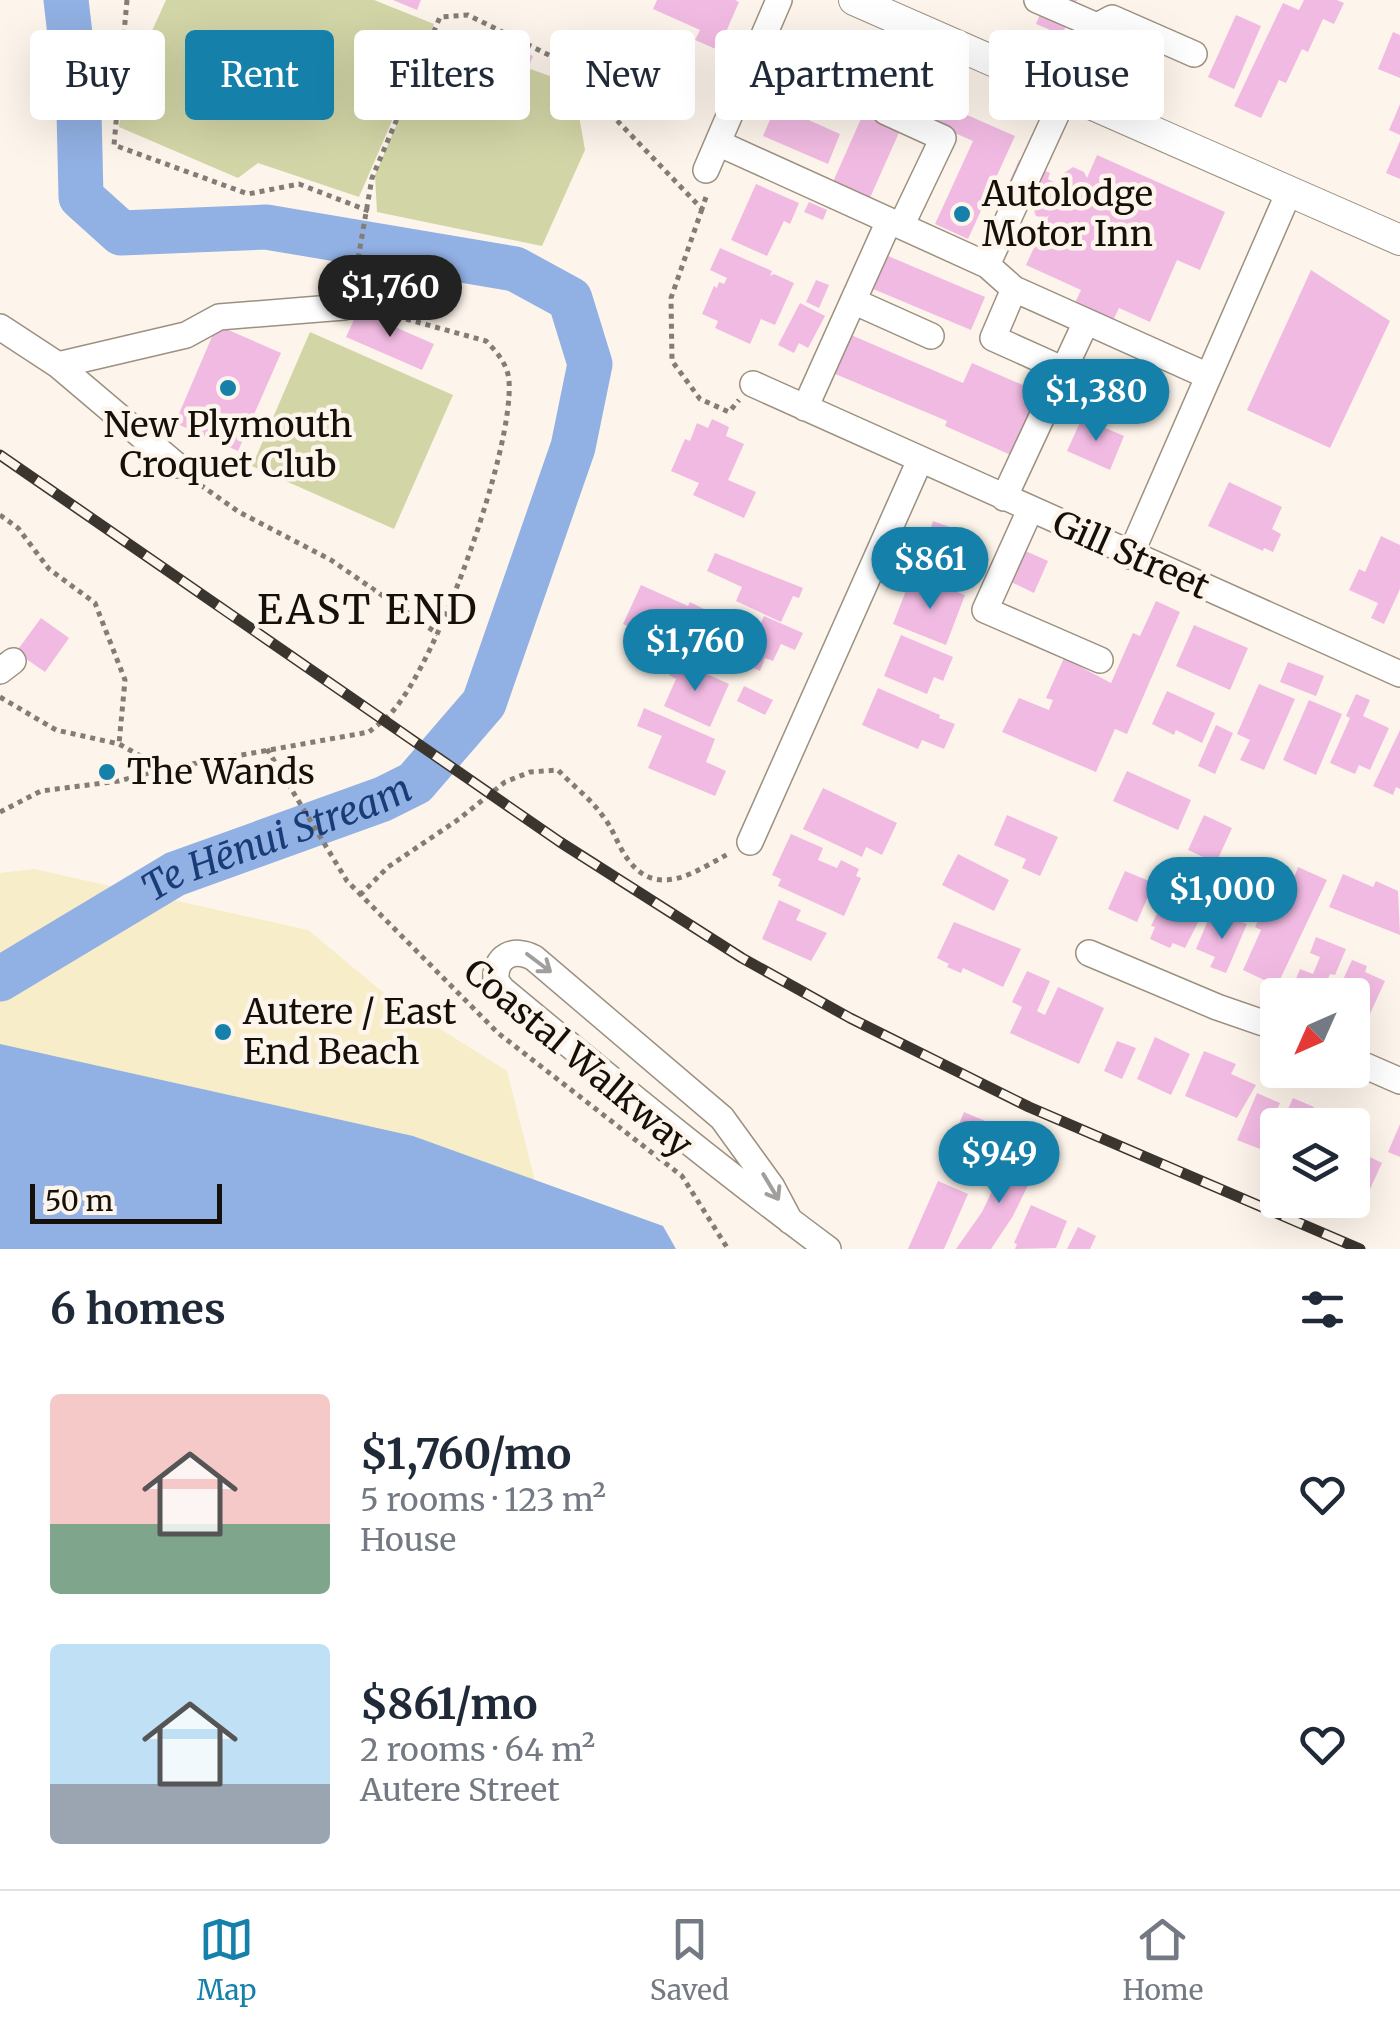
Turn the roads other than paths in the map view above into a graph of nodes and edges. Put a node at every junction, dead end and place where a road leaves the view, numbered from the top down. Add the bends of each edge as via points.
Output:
1 (779, 0) edge
2 (854, 0) edge
3 (1037, 0) edge
4 (1097, 26) junction
5 (1095, 30) edge
6 (1194, 54) dead end
7 (989, 60) edge
8 (904, 120) edge
9 (1053, 120) edge
10 (1126, 120) edge
11 (718, 143) junction
12 (706, 170) road end
13 (1289, 192) junction
14 (895, 223) junction
15 (1400, 240) edge
16 (987, 265) junction
17 (1014, 289) junction
18 (349, 297) road end
19 (853, 301) junction
20 (1086, 322) junction
21 (0, 327) edge
22 (930, 336) dead end
23 (58, 365) junction
24 (1064, 370) junction
25 (1208, 376) junction
26 (753, 384) road end
27 (805, 408) junction
28 (920, 460) junction
29 (176, 465) road end
30 (1004, 498) junction
31 (1030, 510) junction
32 (1130, 556) junction
33 (1100, 660) dead end
34 (1400, 674) edge
35 (750, 842) road end
36 (1089, 953) dead end
37 (1260, 1022) edge
38 (1370, 1068) edge
39 (1400, 1081) edge
40 (790, 1221) junction
41 (828, 1249) edge

1 - 11 street
2 - 7 main road
3 - 4 street
4 - 5 street
4 - 6 street via 1112,18
8 - 14 street via 944,138
9 - 16 street
10 - 13 main road
11 - 12 street
11 - 14 street
13 - 15 main road
13 - 25 street
14 - 16 street
14 - 19 street
16 - 17 street
17 - 20 street
17 - 24 street via 993,338
18 - 23 street via 220,317 186,336
19 - 22 street
19 - 27 street
20 - 24 street
20 - 25 street
21 - 23 street
23 - 29 street
24 - 30 street
25 - 32 street
26 - 27 street, Gill Street
27 - 28 street, Gill Street
28 - 30 street, Gill Street
28 - 35 street
30 - 31 street, Gill Street
31 - 32 street, Gill Street
31 - 33 street via 985,610
32 - 34 street, Gill Street
36 - 37 street
38 - 39 street
40 -> 40 street via 502,989 496,981 504,955 534,958 722,1118
40 - 41 street

